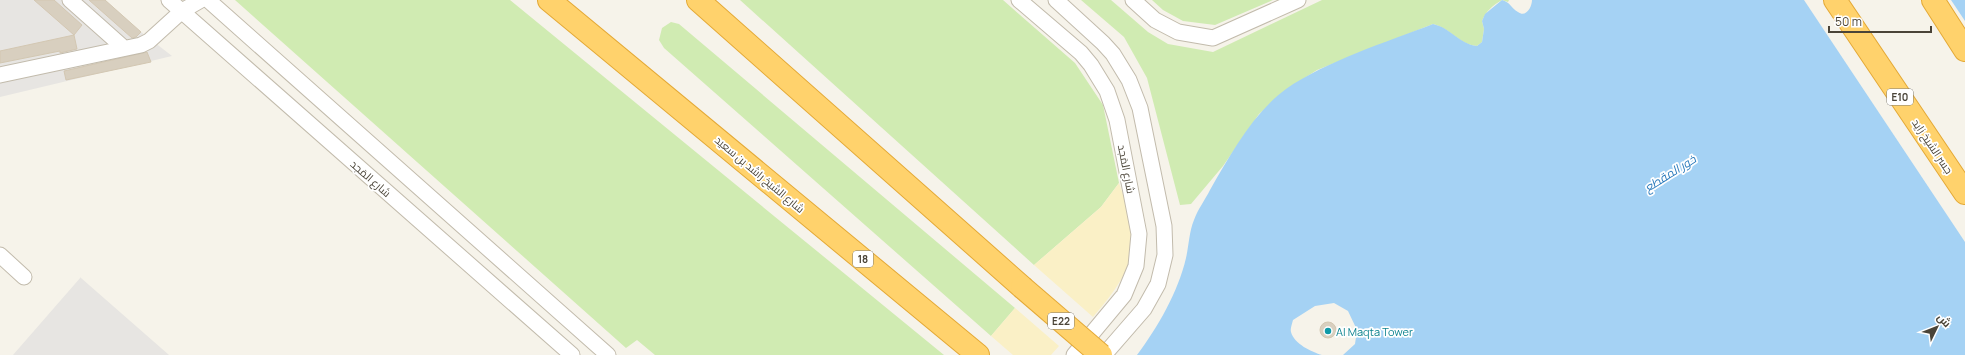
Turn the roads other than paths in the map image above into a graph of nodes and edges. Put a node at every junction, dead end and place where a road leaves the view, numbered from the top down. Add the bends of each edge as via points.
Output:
1 (70, 0) edge
2 (169, 0) edge
3 (201, 0) edge
4 (208, 0) edge
5 (549, 0) edge
6 (698, 0) edge
7 (714, 0) edge
8 (1019, 0) edge
9 (1056, 0) edge
10 (1133, 0) edge
11 (1298, 0) edge
12 (1834, 0) edge
13 (1933, 0) edge
14 (182, 11) junction
15 (746, 43) junction
16 (124, 48) junction
17 (1965, 50) edge
18 (0, 75) edge
19 (1965, 193) edge
20 (0, 254) edge
21 (24, 277) dead end
22 (974, 352) edge
23 (572, 355) edge
24 (608, 355) edge
25 (1074, 355) edge
26 (1103, 355) edge

1 - 16 street
2 - 14 street, شارع المَجد
3 - 14 street
4 - 24 street
5 - 22 highway, شارع الشيخ راشد بن سعيد / 18
6 - 15 highway
7 - 15 street
8 - 25 street, شارع المَجد via 1081,53 1096,71 1107,91 1117,120 1139,234 1136,266 1124,295
9 - 26 street via 1104,43 1129,80 1140,108 1166,241 1164,262 1152,297
10 - 11 street via 1155,20 1178,32 1213,38
12 - 19 highway, جسر الشيخ زايد / E10
13 - 17 highway
14 - 16 street via 149,41
14 - 23 street, شارع المَجد
15 - 26 highway, E22, bridge via 1022,287
16 - 18 street
20 - 21 street

